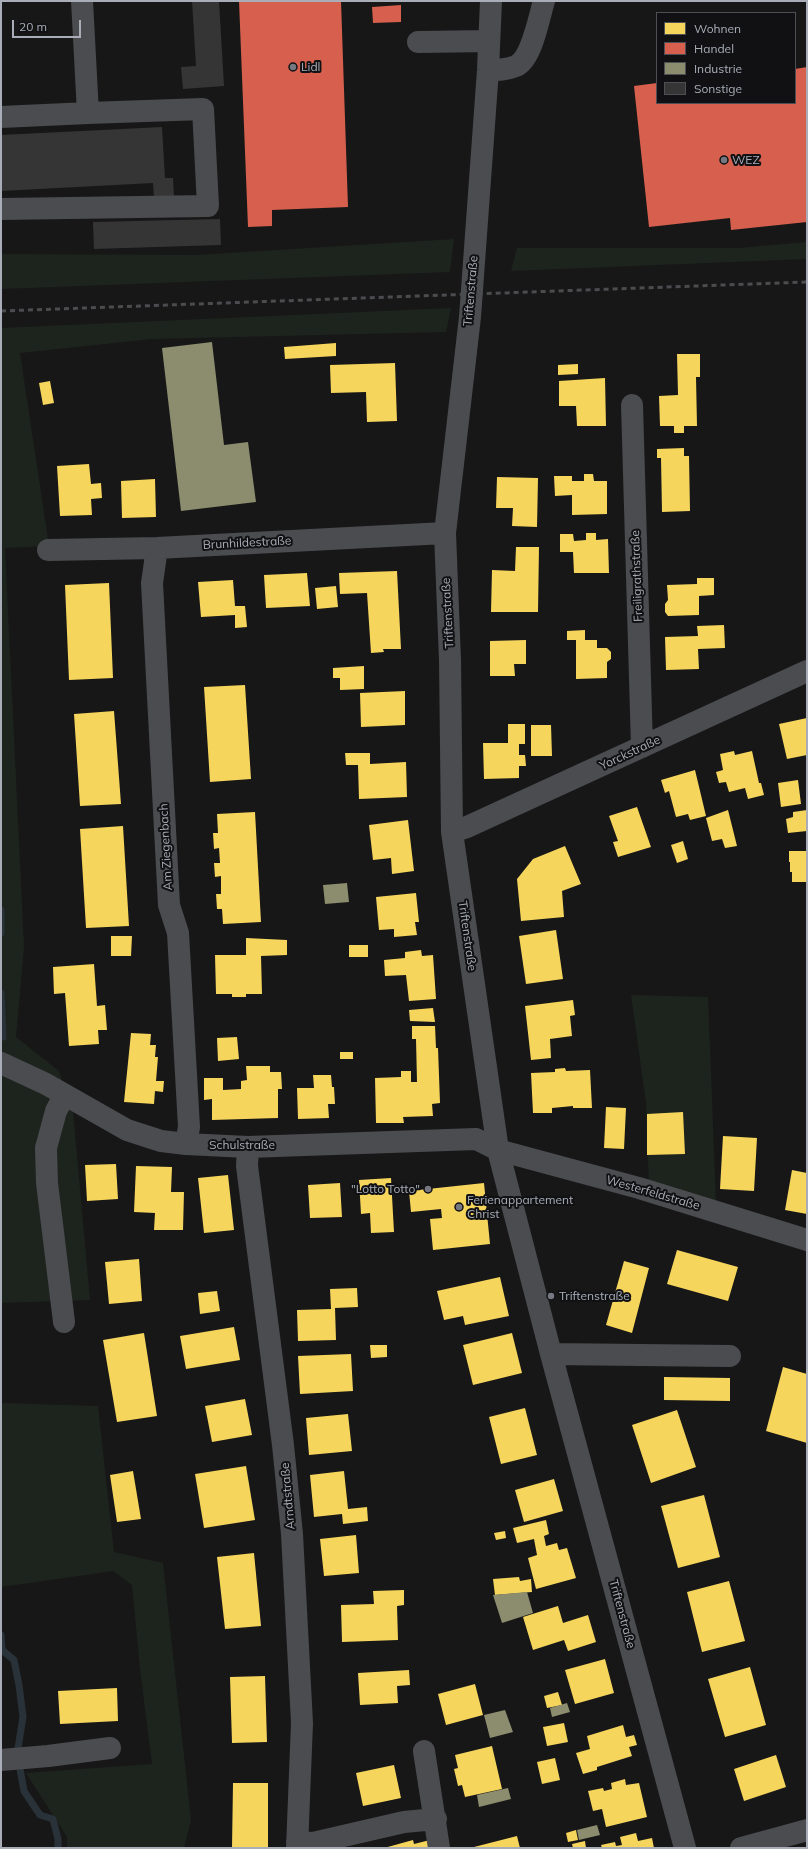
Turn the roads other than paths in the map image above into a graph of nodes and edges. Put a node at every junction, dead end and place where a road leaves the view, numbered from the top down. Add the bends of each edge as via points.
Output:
1 (82, 1) edge
2 (491, 1) edge
3 (544, 1) edge
4 (489, 41) junction
5 (418, 42) dead end
6 (488, 70) junction
7 (88, 113) junction
8 (1, 117) edge
9 (1, 209) edge
10 (632, 405) dead end
11 (445, 533) junction
12 (157, 548) junction
13 (48, 550) dead end
14 (807, 671) edge
15 (642, 747) junction
16 (452, 832) junction
17 (1, 1063) edge
18 (64, 1096) junction
19 (186, 1144) junction
20 (248, 1147) junction
21 (498, 1150) junction
22 (807, 1240) edge
23 (64, 1322) dead end
24 (551, 1354) junction
25 (730, 1356) dead end
26 (110, 1748) dead end
27 (424, 1751) dead end
28 (1, 1760) edge
29 (436, 1819) junction
30 (807, 1830) edge
31 (297, 1845) edge
32 (439, 1848) edge
33 (685, 1848) edge
34 (741, 1848) edge

1 - 7 street
2 - 4 street, Triftenstraße
3 - 6 street via 525,56 517,65 503,70
4 - 5 street
4 - 6 street, Triftenstraße
6 - 11 street, Triftenstraße via 470,318
7 - 8 street
7 - 9 street via 203,109 208,206
10 - 15 street, Freiligrathstraße
11 - 12 street, Brunhildestraße
11 - 16 street, Triftenstraße via 450,660
12 - 13 street, Brunhildestraße
12 - 19 street, Am Ziegenbach via 152,583 169,904 178,933 189,1127
14 - 15 street, Yorckstraße
15 - 16 street, Yorckstraße
16 - 21 street, Triftenstraße
17 - 18 street, Schulstraße via 46,1084
18 - 19 street, Schulstraße via 127,1130 161,1141
18 - 23 street via 56,1111 46,1148 47,1183
19 - 20 street, Schulstraße
20 - 21 street, Schulstraße via 476,1139
20 - 31 street, Arndtstraße via 247,1166 292,1534 302,1723
21 - 22 street, Westerfeldstraße via 638,1188
21 - 24 street, Triftenstraße
24 - 25 street
24 - 33 street, Triftenstraße
26 - 28 street
27 - 29 street
29 - 31 street via 404,1822
29 - 32 street
30 - 34 street

